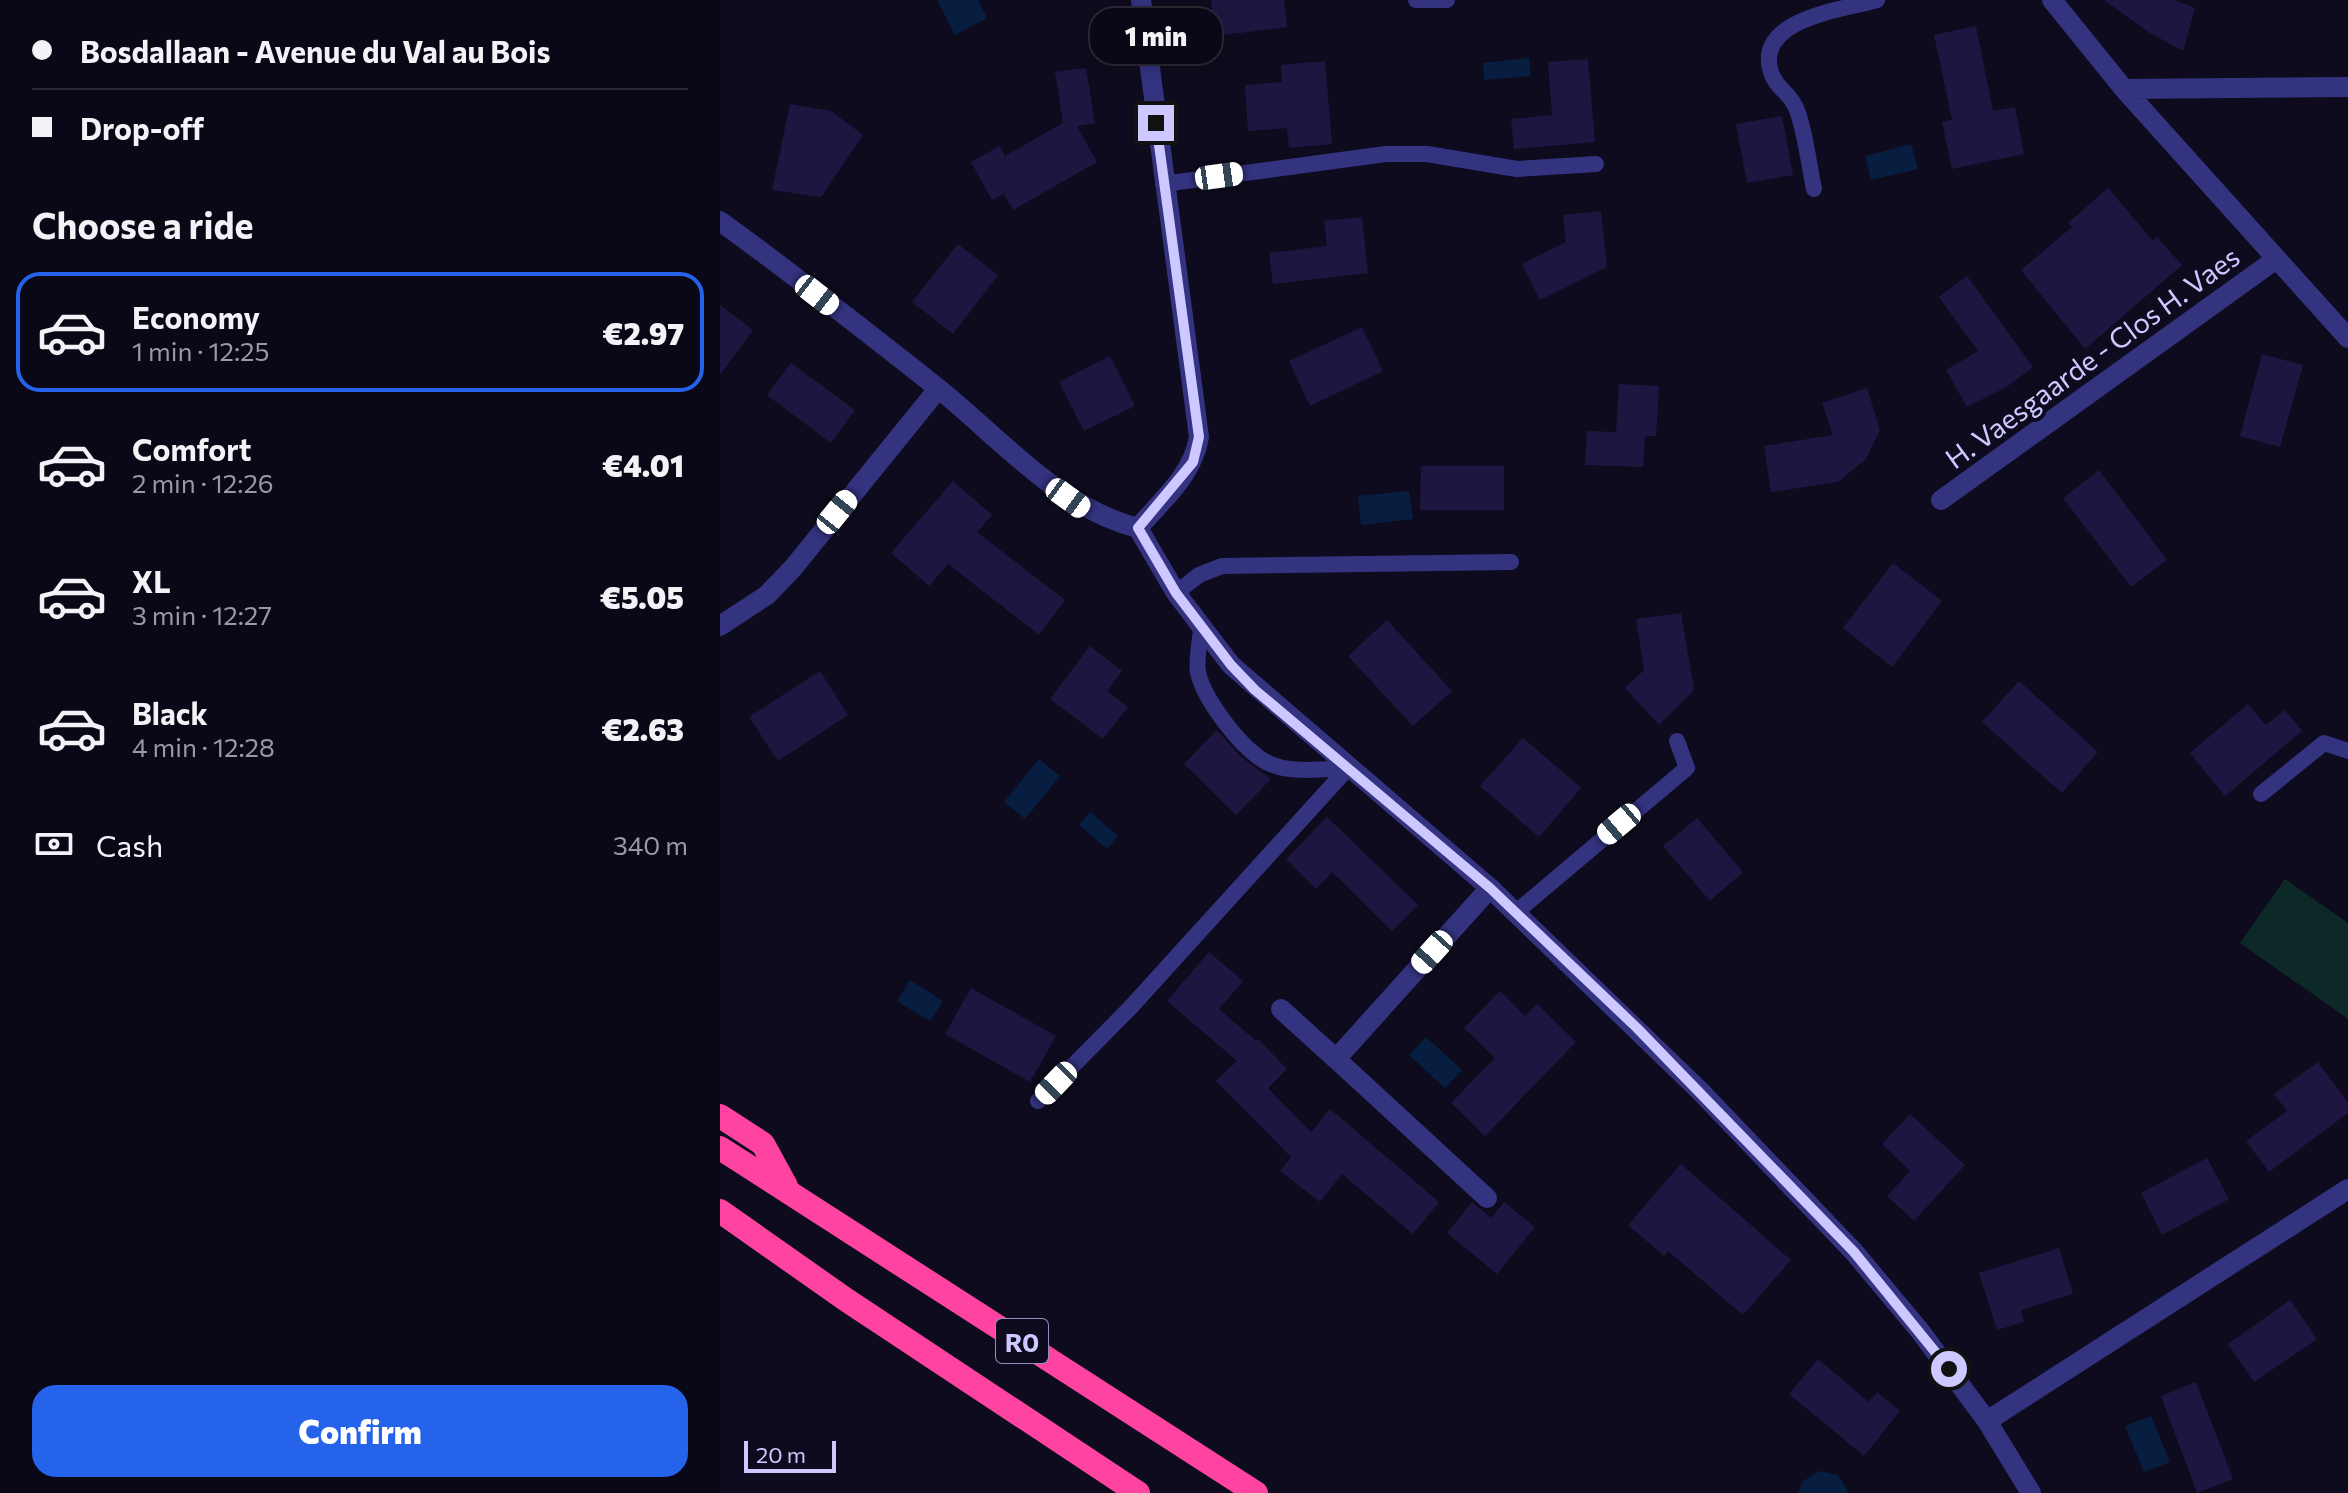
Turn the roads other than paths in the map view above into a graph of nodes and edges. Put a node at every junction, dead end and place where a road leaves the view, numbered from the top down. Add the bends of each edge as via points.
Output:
1 (1141, 0) edge
2 (1416, 0) edge
3 (1447, 0) edge
4 (1877, 0) edge
5 (2052, 0) edge
6 (2348, 87) edge
7 (2124, 89) junction
8 (1596, 164) dead end
9 (1163, 184) junction
10 (1814, 189) dead end
11 (720, 221) edge
12 (2275, 260) junction
13 (2348, 338) edge
14 (938, 389) junction
15 (1941, 500) dead end
16 (1138, 528) junction
17 (1511, 562) dead end
18 (1176, 593) junction
19 (720, 626) edge
20 (1201, 629) junction
21 (1677, 741) dead end
22 (2348, 751) edge
23 (1348, 768) junction
24 (2261, 794) dead end
25 (1490, 888) junction
26 (1515, 913) junction
27 (1281, 1009) dead end
28 (1336, 1059) junction
29 (1038, 1101) dead end
30 (720, 1116) edge
31 (720, 1148) edge
32 (788, 1189) junction
33 (2348, 1189) edge
34 (1487, 1198) dead end
35 (720, 1211) edge
36 (720, 1228) edge
37 (845, 1299) junction
38 (1987, 1421) junction
39 (1138, 1493) edge
40 (1256, 1493) edge
41 (2031, 1493) edge

1 - 9 street
2 - 3 lane
4 - 10 lane via 1791,24 1775,37 1769,53 1779,90 1795,104
5 - 7 street
6 - 7 street
7 - 12 street
8 - 9 lane via 1517,169 1427,154 1386,154
9 - 16 street via 1199,437 1193,462
11 - 14 street
12 - 13 street
12 - 15 street, H. Vaesgaarde - Clos H. Vaes
14 - 16 street via 1083,508
14 - 19 street via 793,568 767,595
16 - 18 street
17 - 18 lane via 1222,566
18 - 20 street
20 - 23 street via 1255,690
20 - 23 lane via 1198,670 1210,704 1246,745 1268,763 1297,770
21 - 26 lane via 1687,768
22 - 24 lane via 2324,743
23 - 25 street
23 - 29 lane
25 - 26 street
25 - 28 street
26 - 38 street via 1701,1092 1854,1252
27 - 28 street
28 - 34 street
30 - 32 highway via 763,1144
31 - 32 highway, R0
32 - 40 highway, R0
33 - 38 street
35 - 37 highway, R0
36 - 37 highway
37 - 39 highway, R0
38 - 41 street

